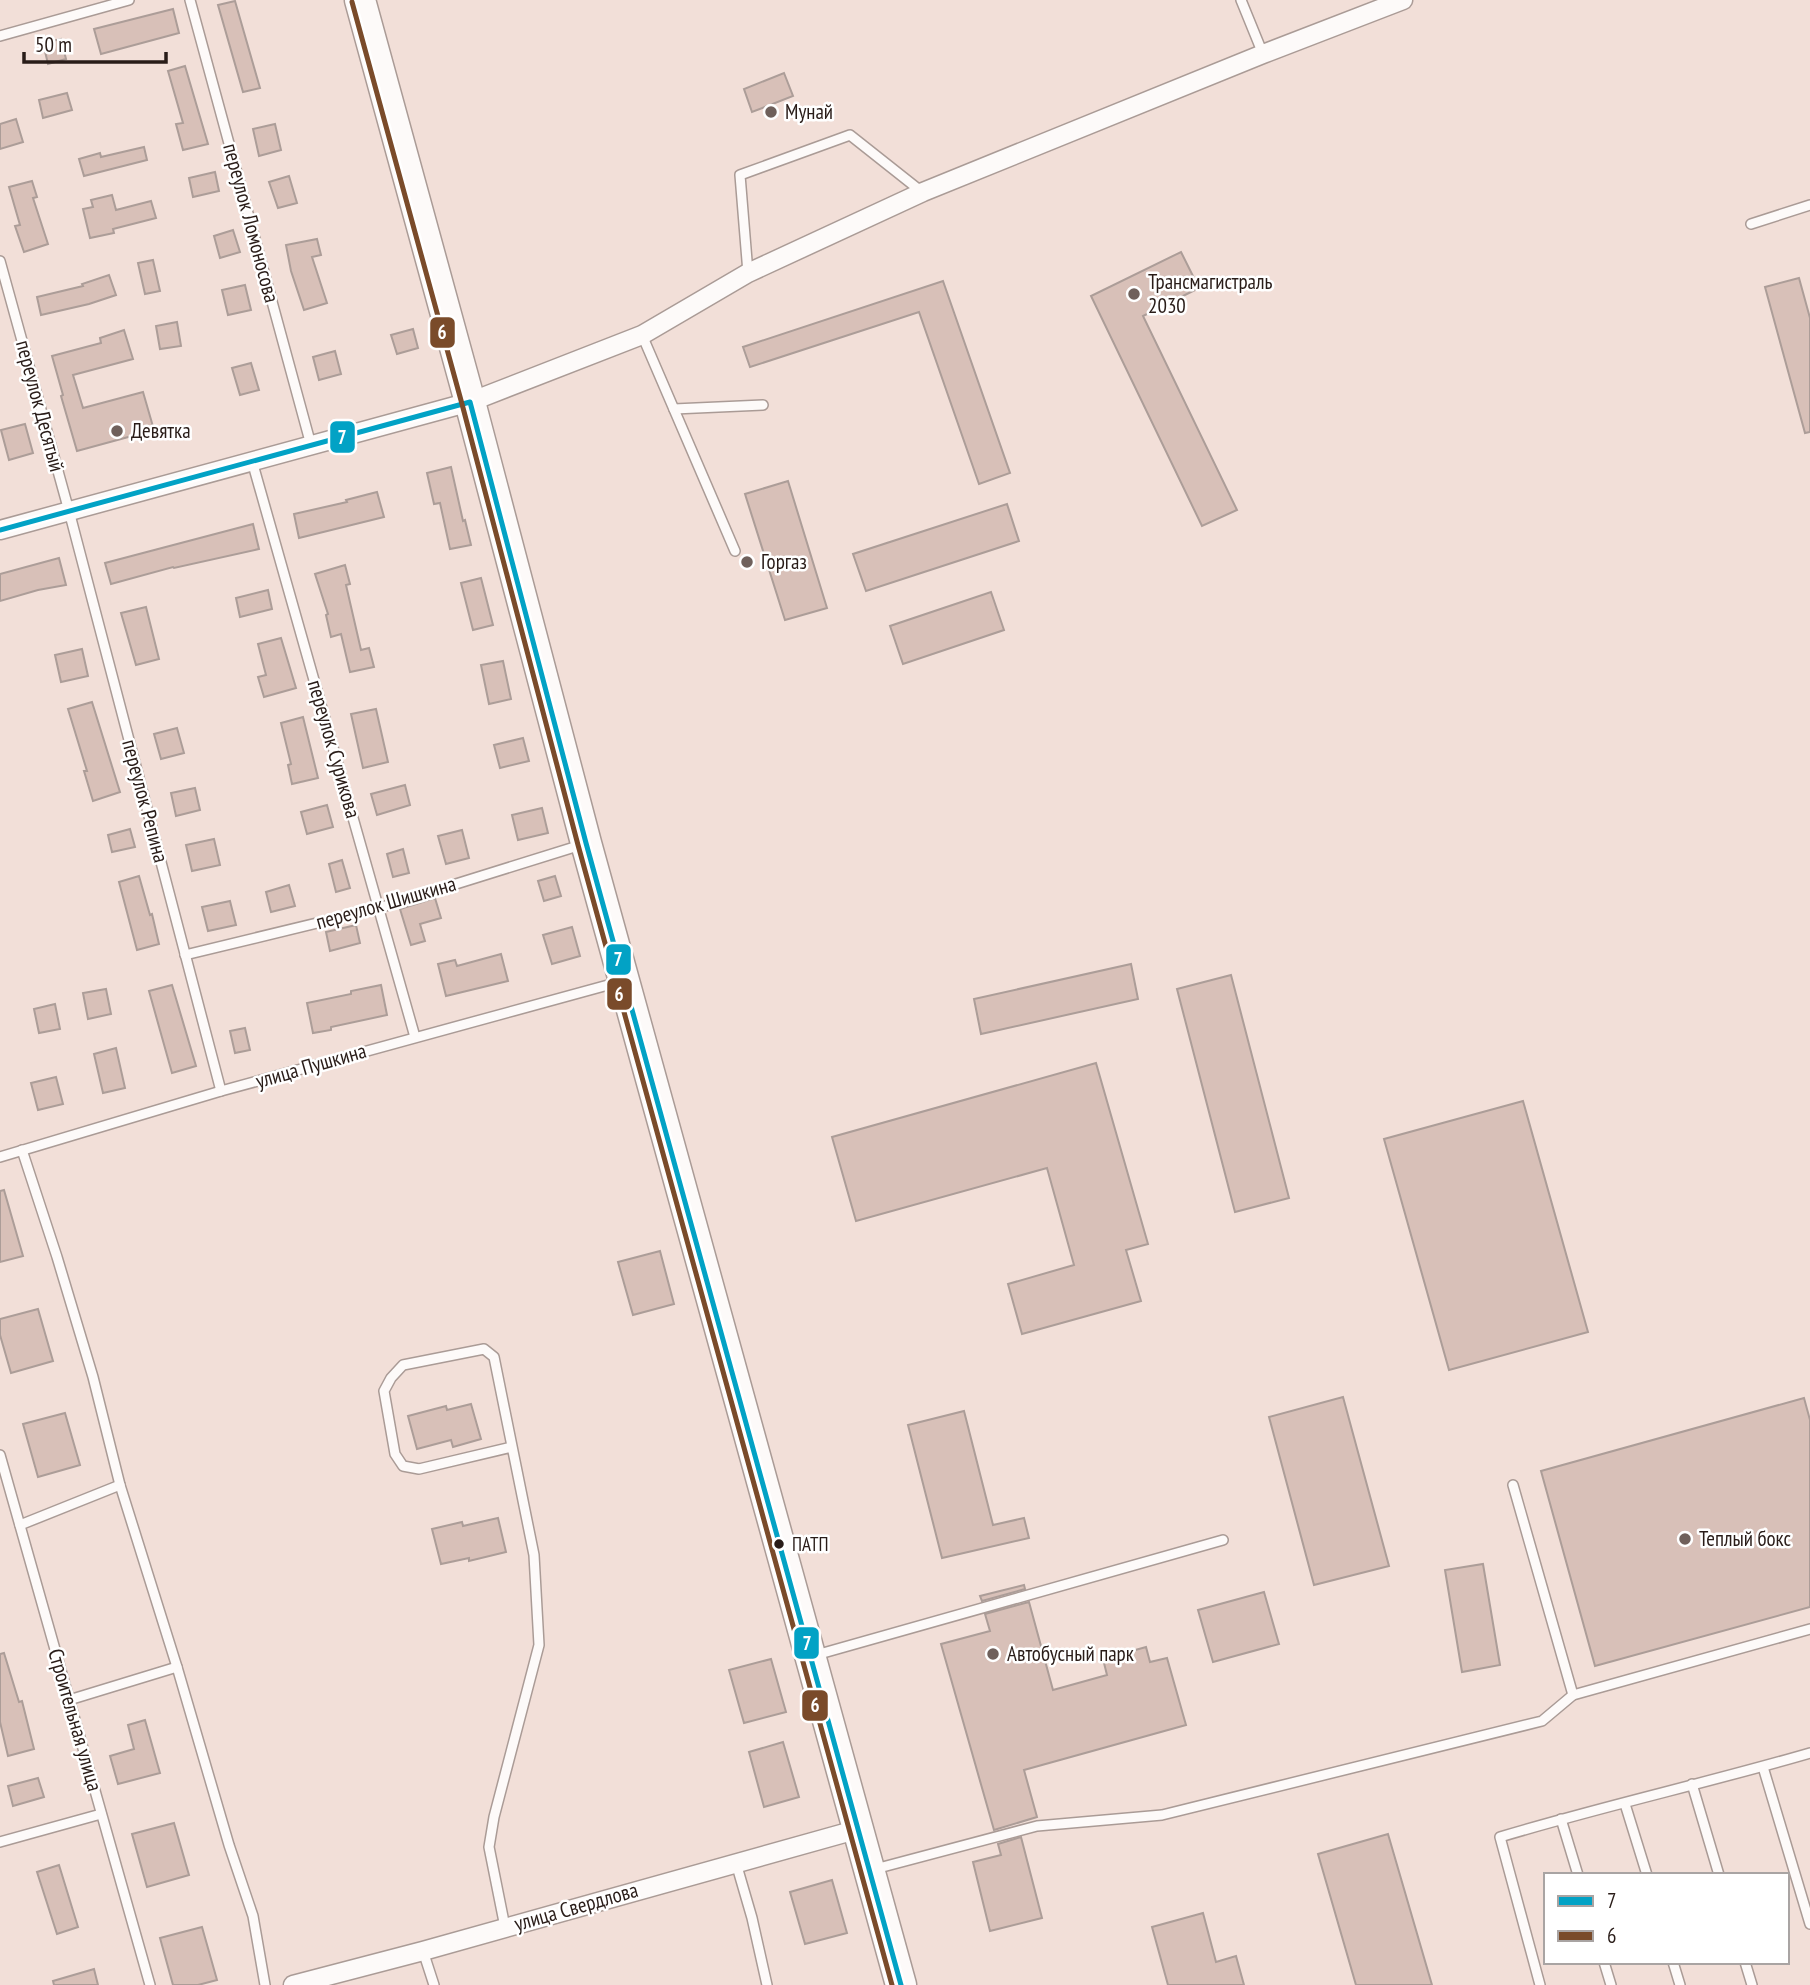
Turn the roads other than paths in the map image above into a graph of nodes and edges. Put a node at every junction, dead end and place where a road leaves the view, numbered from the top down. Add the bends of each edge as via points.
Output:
1 (128, 0) edge
2 (190, 0) edge
3 (360, 0) edge
4 (1241, 0) edge
5 (1403, 0) edge
6 (0, 36) edge
7 (1264, 54) junction
8 (923, 192) junction
9 (1810, 205) edge
10 (1751, 224) dead end
11 (0, 261) edge
12 (748, 273) junction
13 (642, 335) junction
14 (470, 402) junction
15 (763, 405) dead end
16 (674, 409) junction
17 (311, 445) junction
18 (252, 461) junction
19 (69, 511) junction
20 (0, 530) edge
21 (735, 551) dead end
22 (586, 843) junction
23 (379, 908) junction
24 (185, 955) junction
25 (624, 980) junction
26 (415, 1037) junction
27 (221, 1091) junction
28 (22, 1150) junction
29 (0, 1157) edge
30 (512, 1447) junction
31 (0, 1455) edge
32 (120, 1485) junction
33 (1513, 1485) dead end
34 (20, 1525) junction
35 (1223, 1540) dead end
36 (1810, 1629) edge
37 (811, 1656) junction
38 (177, 1667) junction
39 (1573, 1695) junction
40 (69, 1700) junction
41 (1810, 1753) edge
42 (1763, 1767) junction
43 (1692, 1784) junction
44 (1625, 1804) junction
45 (101, 1814) junction
46 (1561, 1819) junction
47 (859, 1829) junction
48 (0, 1842) edge
49 (736, 1863) junction
50 (870, 1870) junction
51 (1577, 1873) edge
52 (1646, 1873) edge
53 (1718, 1873) edge
54 (1810, 1924) edge
55 (505, 1927) junction
56 (423, 1951) junction
57 (1605, 1964) edge
58 (1674, 1964) edge
59 (1746, 1964) edge
60 (150, 1985) edge
61 (265, 1985) edge
62 (293, 1985) edge
63 (434, 1985) edge
64 (767, 1985) edge
65 (901, 1985) edge
66 (1540, 1985) edge
67 (1611, 1985) edge
68 (1680, 1985) edge
69 (1752, 1985) edge

1 - 6 lane
2 - 17 lane, переулок Ломоносова
3 - 14 highway
4 - 7 lane
5 - 7 street
7 - 8 street
8 - 12 street
8 - 12 lane via 849,135 740,175
9 - 10 lane
11 - 19 lane, переулок Десятый
12 - 13 street
13 - 14 street
13 - 16 lane
14 - 17 street
14 - 22 highway
15 - 16 lane
16 - 21 lane
17 - 18 street
18 - 19 street
18 - 23 lane, переулок Сурикова
19 - 20 street
19 - 24 lane, переулок Репина
22 - 23 lane, переулок Шишкина
22 - 25 highway
23 - 24 lane, переулок Шишкина
23 - 26 lane, переулок Сурикова
24 - 27 lane, переулок Репина
25 - 26 lane, улица Пушкина
25 - 37 highway
26 - 27 lane, улица Пушкина
27 - 28 lane, улица Пушкина
28 - 29 lane, улица Пушкина
28 - 32 lane via 93,1377
30 - 30 lane via 494,1357 484,1349 404,1365 384,1391 395,1454 403,1466 419,1469
30 - 55 lane via 534,1555 539,1645 489,1847
31 - 34 lane, Строительная улица
32 - 34 lane
32 - 38 lane
33 - 39 lane
34 - 40 lane, Строительная улица
35 - 37 lane
36 - 39 lane
37 - 47 highway
38 - 40 lane
38 - 61 lane via 253,1916
39 - 50 lane via 1542,1721 1163,1815 1037,1826
40 - 45 lane, Строительная улица
41 - 42 lane
42 - 43 lane
42 - 54 lane
43 - 44 lane
43 - 53 lane
44 - 46 lane
44 - 52 lane
45 - 48 lane
45 - 60 lane, Строительная улица
46 - 51 lane
46 - 66 lane via 1500,1838
47 - 49 street, улица Свердлова
47 - 50 highway
49 - 55 street, улица Свердлова
49 - 64 lane
50 - 65 highway
55 - 56 street, улица Свердлова
56 - 62 street, улица Свердлова
56 - 63 lane
57 - 67 lane
58 - 68 lane
59 - 69 lane

